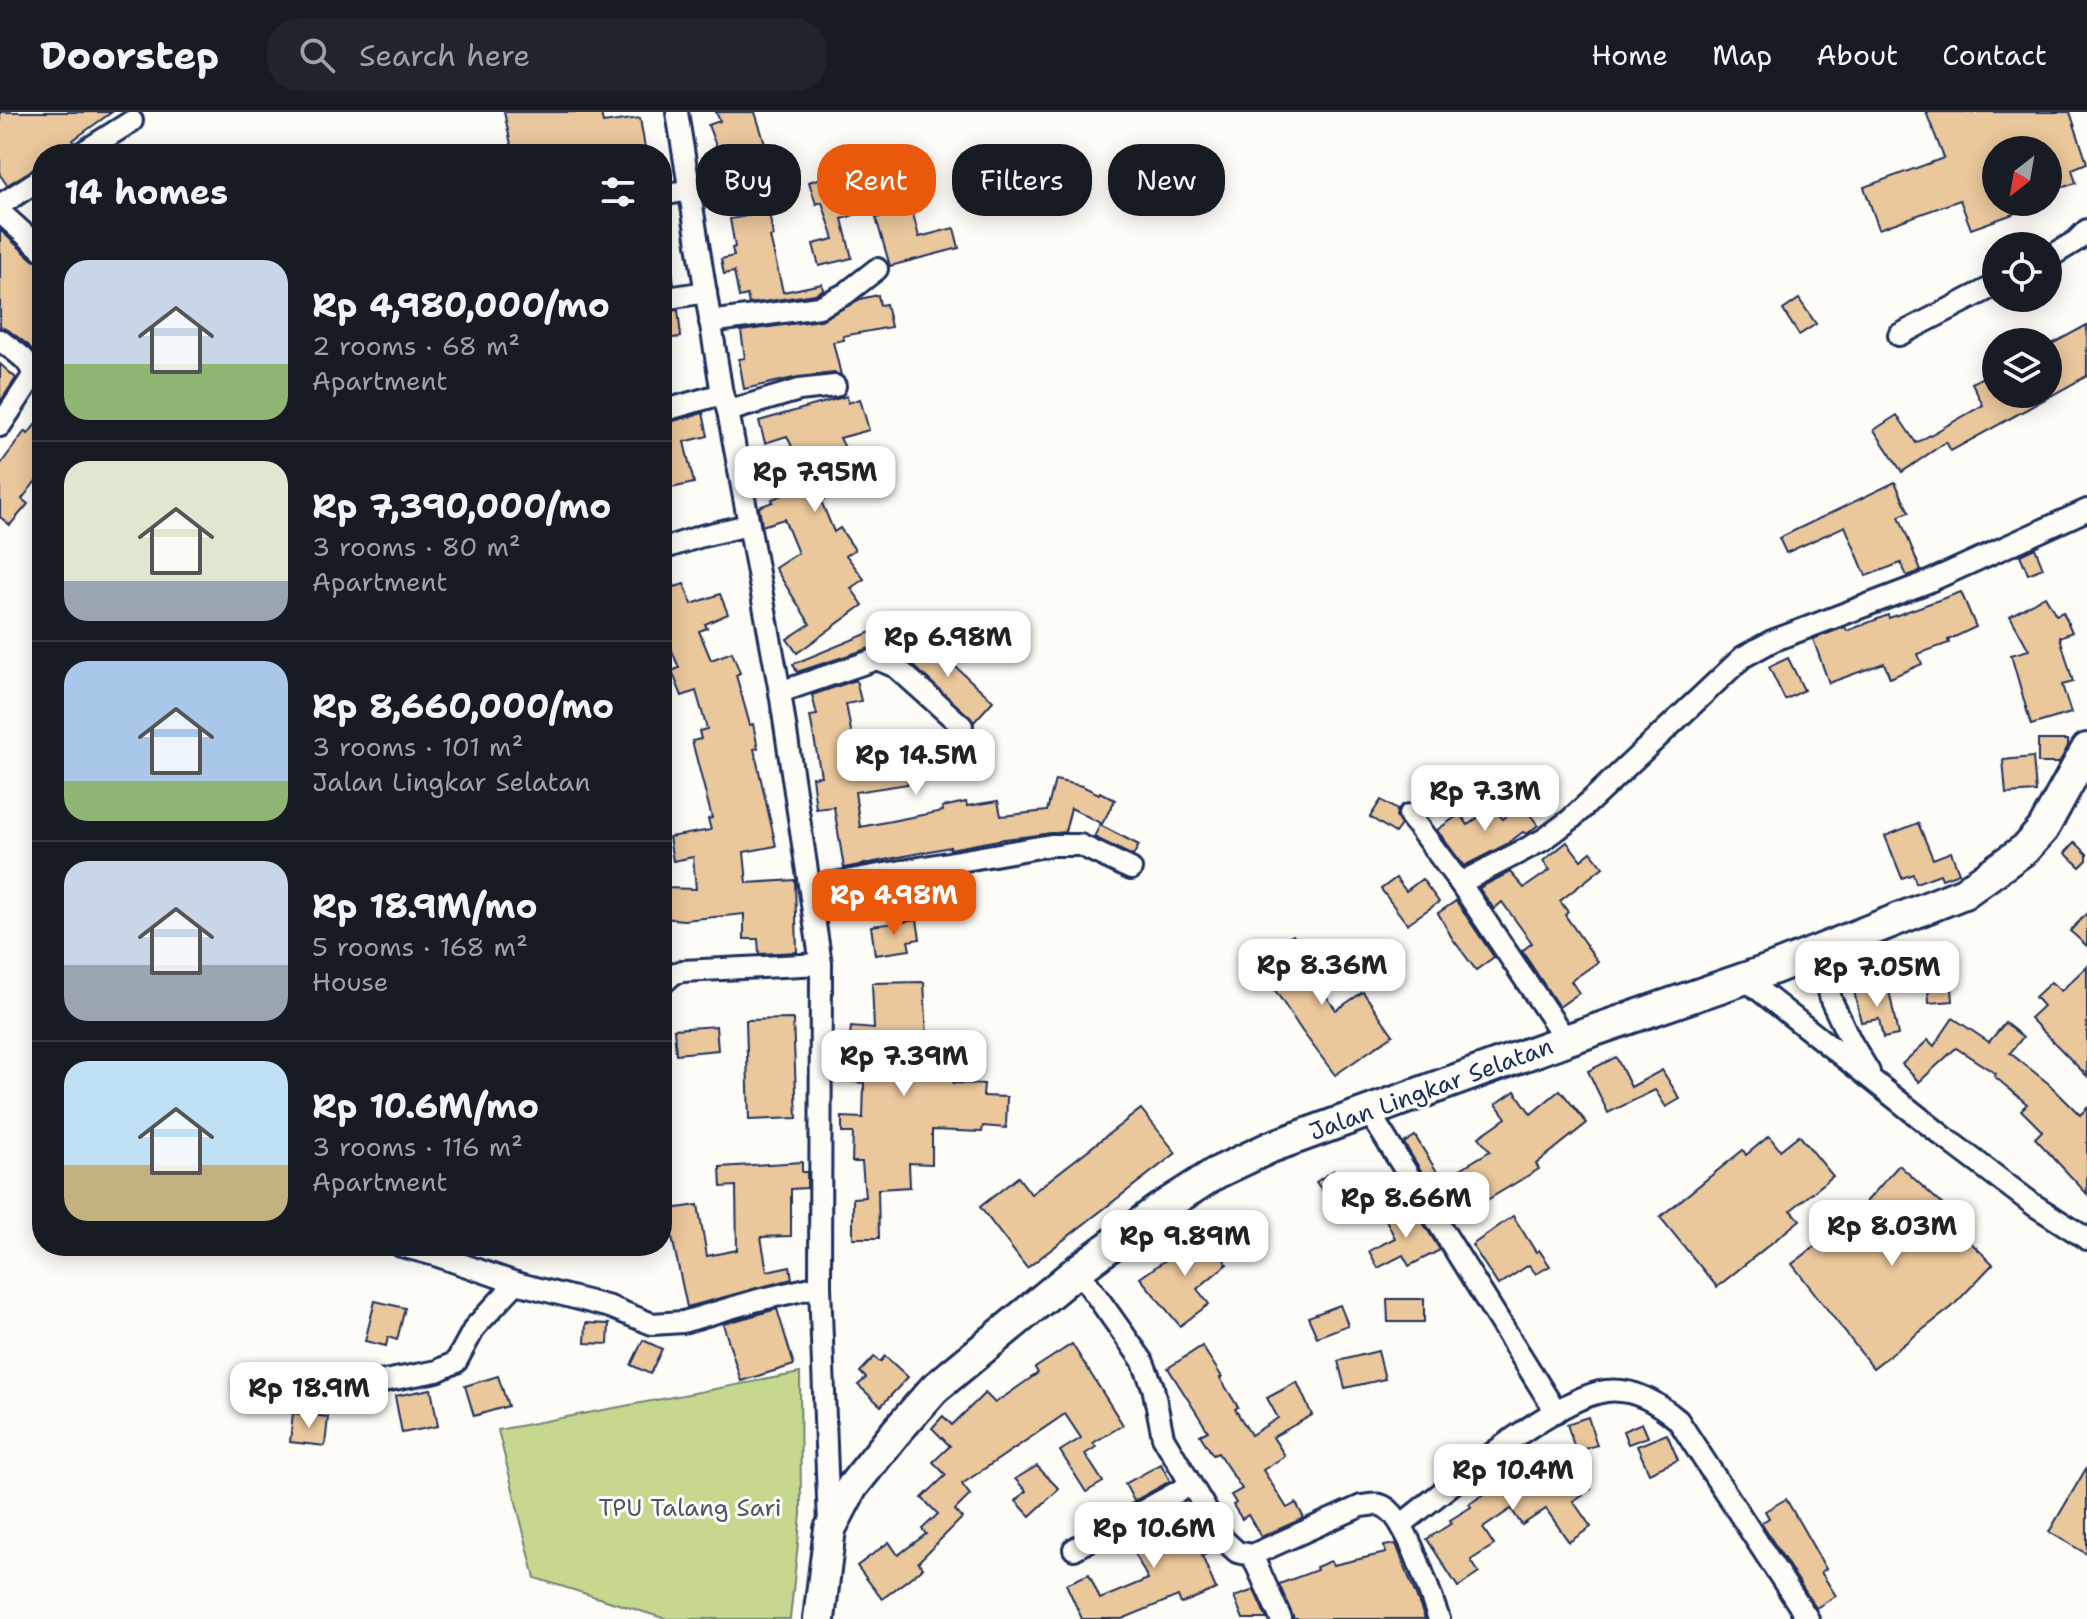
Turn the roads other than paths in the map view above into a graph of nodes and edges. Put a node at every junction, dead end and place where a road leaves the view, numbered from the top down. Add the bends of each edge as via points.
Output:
1 (677, 112) edge
2 (132, 121) dead end
3 (96, 144) edge
4 (32, 184) edge
5 (690, 190) junction
6 (672, 193) edge
7 (0, 205) edge
8 (0, 212) edge
9 (2087, 230) edge
10 (32, 241) edge
11 (2062, 250) edge
12 (877, 269) dead end
13 (706, 292) junction
14 (1982, 292) edge
15 (672, 297) edge
16 (710, 322) junction
17 (1899, 335) dead end
18 (0, 340) edge
19 (32, 368) edge
20 (32, 378) edge
21 (835, 386) dead end
22 (725, 402) junction
23 (672, 410) edge
24 (0, 426) edge
25 (2087, 510) edge
26 (748, 525) junction
27 (672, 546) edge
28 (780, 692) junction
29 (962, 726) dead end
30 (2087, 749) edge
31 (1409, 815) dead end
32 (1131, 869) dead end
33 (1460, 883) junction
34 (811, 887) junction
35 (1820, 950) junction
36 (821, 964) junction
37 (672, 975) edge
38 (1745, 979) junction
39 (1566, 1040) junction
40 (1875, 1082) junction
41 (1369, 1112) junction
42 (2087, 1239) edge
43 (438, 1256) edge
44 (1078, 1270) junction
45 (516, 1283) junction
46 (820, 1286) junction
47 (342, 1389) dead end
48 (1556, 1412) junction
49 (1190, 1485) junction
50 (1402, 1524) junction
51 (830, 1529) junction
52 (1074, 1549) dead end
53 (1252, 1555) junction
54 (819, 1619) edge
55 (1281, 1619) edge
56 (1439, 1619) edge
57 (1808, 1619) edge

1 - 5 street
2 - 3 street
4 - 7 street
5 - 6 street
5 - 13 street
8 - 10 street
9 - 11 street
12 - 16 street via 819,307
13 - 15 street
13 - 16 street
14 - 17 street
16 - 22 street
18 - 19 street
20 - 24 street
21 - 22 street
22 - 23 street
22 - 26 street
25 - 33 street via 1743,657 1570,820
26 - 27 street
26 - 28 street
28 - 29 street via 877,659 896,667
28 - 34 street
30 - 35 highway, Jalan Lingkar Selatan via 2043,829 2025,849 1964,893
31 - 33 street
32 - 34 street via 1080,845 1051,845
33 - 39 street
34 - 36 street
35 - 38 highway, Jalan Lingkar Selatan
35 - 40 street via 1831,1000
36 - 37 street
36 - 46 street
38 - 39 highway, Jalan Lingkar Selatan
38 - 40 street
39 - 41 highway, Jalan Lingkar Selatan
40 - 42 street via 2034,1205
41 - 44 highway, Jalan Lingkar Selatan via 1216,1173
41 - 48 street
43 - 45 street
44 - 49 street via 1142,1360 1163,1437
44 - 51 highway, Jalan Lingkar Selatan via 934,1389 852,1487
45 - 46 street via 610,1307 652,1324 683,1322
45 - 47 street via 475,1327 456,1362 437,1371
46 - 51 street
48 - 50 street
48 - 57 street via 1607,1391 1656,1402 1678,1420
49 - 52 street
49 - 53 street via 1224,1540 1237,1552
50 - 53 street via 1380,1504 1361,1506
50 - 56 street
51 - 54 highway
53 - 55 street

